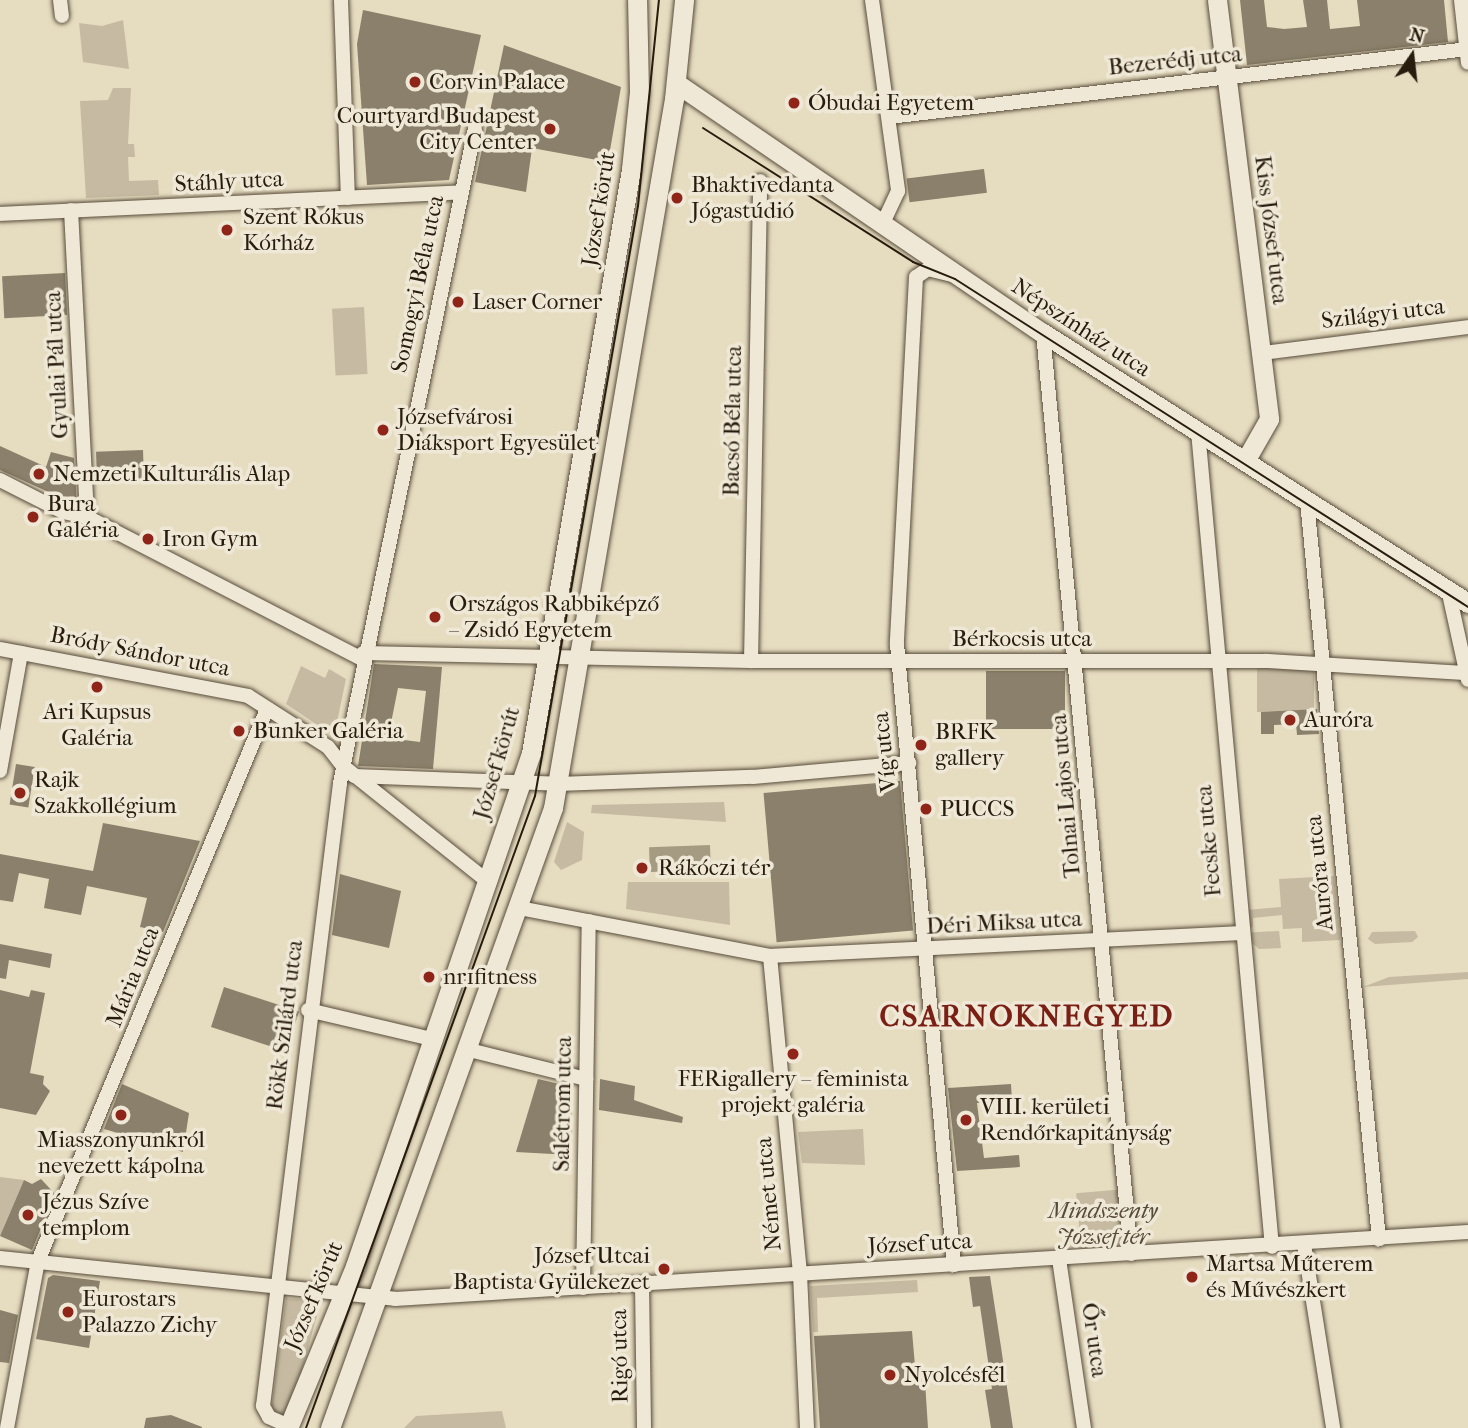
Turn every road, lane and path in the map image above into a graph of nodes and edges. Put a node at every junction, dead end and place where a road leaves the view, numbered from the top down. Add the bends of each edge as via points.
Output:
1 (60, 0) edge
2 (341, 0) edge
3 (637, 0) edge
4 (684, 0) edge
5 (872, 0) edge
6 (1217, 0) edge
7 (1461, 0) edge
8 (62, 16) dead end
9 (1468, 54) edge
10 (1227, 79) junction
11 (676, 83) junction
12 (889, 117) junction
13 (475, 130) dead end
14 (760, 181) dead end
15 (461, 192) junction
16 (348, 198) junction
17 (71, 210) junction
18 (0, 214) edge
19 (884, 221) junction
20 (957, 276) junction
21 (1468, 327) edge
22 (1043, 333) junction
23 (1263, 353) junction
24 (1198, 431) junction
25 (1245, 461) junction
26 (0, 480) edge
27 (1307, 501) junction
28 (87, 517) junction
29 (1448, 589) junction
30 (1468, 603) edge
31 (1468, 643) edge
32 (0, 649) edge
33 (21, 653) junction
34 (363, 656) junction
35 (549, 657) junction
36 (577, 657) junction
37 (1217, 660) junction
38 (751, 661) junction
39 (898, 661) junction
40 (1077, 663) junction
41 (1320, 665) junction
42 (1467, 675) edge
43 (267, 709) junction
44 (909, 763) junction
45 (0, 771) edge
46 (349, 771) junction
47 (522, 779) junction
48 (558, 784) junction
49 (487, 881) junction
50 (519, 908) junction
51 (589, 921) junction
52 (1240, 933) junction
53 (1103, 941) junction
54 (929, 949) junction
55 (770, 956) junction
56 (308, 1010) junction
57 (436, 1040) junction
58 (465, 1049) junction
59 (586, 1079) junction
60 (1468, 1232) edge
61 (1379, 1239) junction
62 (1304, 1244) junction
63 (1272, 1247) junction
64 (1131, 1254) junction
65 (0, 1258) edge
66 (1059, 1259) junction
67 (38, 1261) junction
68 (954, 1265) junction
69 (800, 1274) junction
70 (642, 1284) junction
71 (583, 1288) junction
72 (276, 1290) junction
73 (341, 1295) junction
74 (375, 1299) junction
75 (289, 1427) edge
76 (7, 1428) edge
77 (330, 1428) edge
78 (644, 1428) edge
79 (807, 1428) edge
80 (1084, 1428) edge
81 (1333, 1428) edge

1 - 8 street
2 - 16 street
3 - 35 main road, József körút via 639,92 631,170
4 - 11 main road
5 - 12 street
6 - 10 main road, Kiss József utca
7 - 9 street
9 - 10 street, Bezerédj utca
10 - 12 street, Bezerédj utca
10 - 23 main road, Kiss József utca
11 - 19 main road, Népszínház utca
11 - 36 main road
12 - 19 street via 898,191
13 - 15 street, Somogyi Béla utca
14 - 38 street, Bacsó Béla utca
15 - 16 street, Stáhly utca
15 - 34 street, Somogyi Béla utca
16 - 17 street, Stáhly utca
17 - 18 street, Stáhly utca
17 - 28 street, Gyulai Pál utca
19 - 20 main road, Népszínház utca
20 - 22 main road, Népszínház utca
20 - 39 street, Víg utca via 928,269 916,277
21 - 23 street, Szilágyi utca
22 - 24 main road, Népszínház utca
22 - 40 street, Tolnai Lajos utca
23 - 25 main road, Kiss József utca via 1269,419
24 - 25 main road, Népszínház utca
24 - 37 street, Fecske utca
25 - 27 main road, Népszínház utca
26 - 28 street via 64,512
27 - 29 main road, Népszínház utca
27 - 41 street, Auróra utca
28 - 34 street via 304,632
29 - 30 main road, Népszínház utca
29 - 42 street
31 - 42 street
32 - 33 street, Bródy Sándor utca
33 - 43 street, Bródy Sándor utca via 221,690
33 - 45 street
34 - 35 street, Bérkocsis utca
34 - 46 street, Somogyi Béla utca
35 - 36 street, Bérkocsis utca
35 - 47 main road, József körút
36 - 38 street, Bérkocsis utca
36 - 48 main road
37 - 40 street, Bérkocsis utca
37 - 41 street, Bérkocsis utca
37 - 52 street, Fecske utca
38 - 39 street, Bérkocsis utca
39 - 40 street, Bérkocsis utca
39 - 44 street, Víg utca
40 - 53 street, Tolnai Lajos utca
41 - 42 street, Bérkocsis utca
41 - 61 street, Auróra utca
43 - 46 street, Bródy Sándor utca via 328,747
43 - 67 street, Mária utca
44 - 48 street via 753,778
44 - 54 street, Víg utca
46 - 47 street
46 - 49 street, Bródy Sándor utca
46 - 56 street, Rökk Szilárd utca
47 - 48 street
47 - 49 main road, József körút
48 - 50 main road
49 - 57 main road, József körút
50 - 51 street
50 - 58 main road
51 - 55 street
51 - 59 street, Salétrom utca
52 - 53 street, Déri Miksa utca
52 - 63 street, Fecske utca
53 - 54 street, Déri Miksa utca
53 - 64 street, Tolnai Lajos utca
54 - 55 street, Déri Miksa utca
54 - 68 street, Víg utca
55 - 69 street, Német utca
56 - 57 street
56 - 72 street, Rökk Szilárd utca
57 - 73 main road, József körút
58 - 59 street
58 - 74 main road
59 - 71 street, Salétrom utca
60 - 61 street, József utca
61 - 62 street, József utca
62 - 63 street, József utca
62 - 81 street
63 - 64 street, József utca
64 - 66 street, József utca
65 - 67 street, József utca
66 - 68 street, József utca
66 - 80 street, Őr utca
67 - 72 street, József utca
67 - 76 street, Mária utca
68 - 69 street, József utca
69 - 70 street, József utca
69 - 79 street, Német utca
70 - 71 street, József utca
70 - 78 street, Rigó utca
71 - 74 street, József utca
72 - 73 street, József utca
72 - 75 street, József körút via 263,1406 269,1417
73 - 74 street, József utca
73 - 75 main road, József körút
74 - 77 main road

